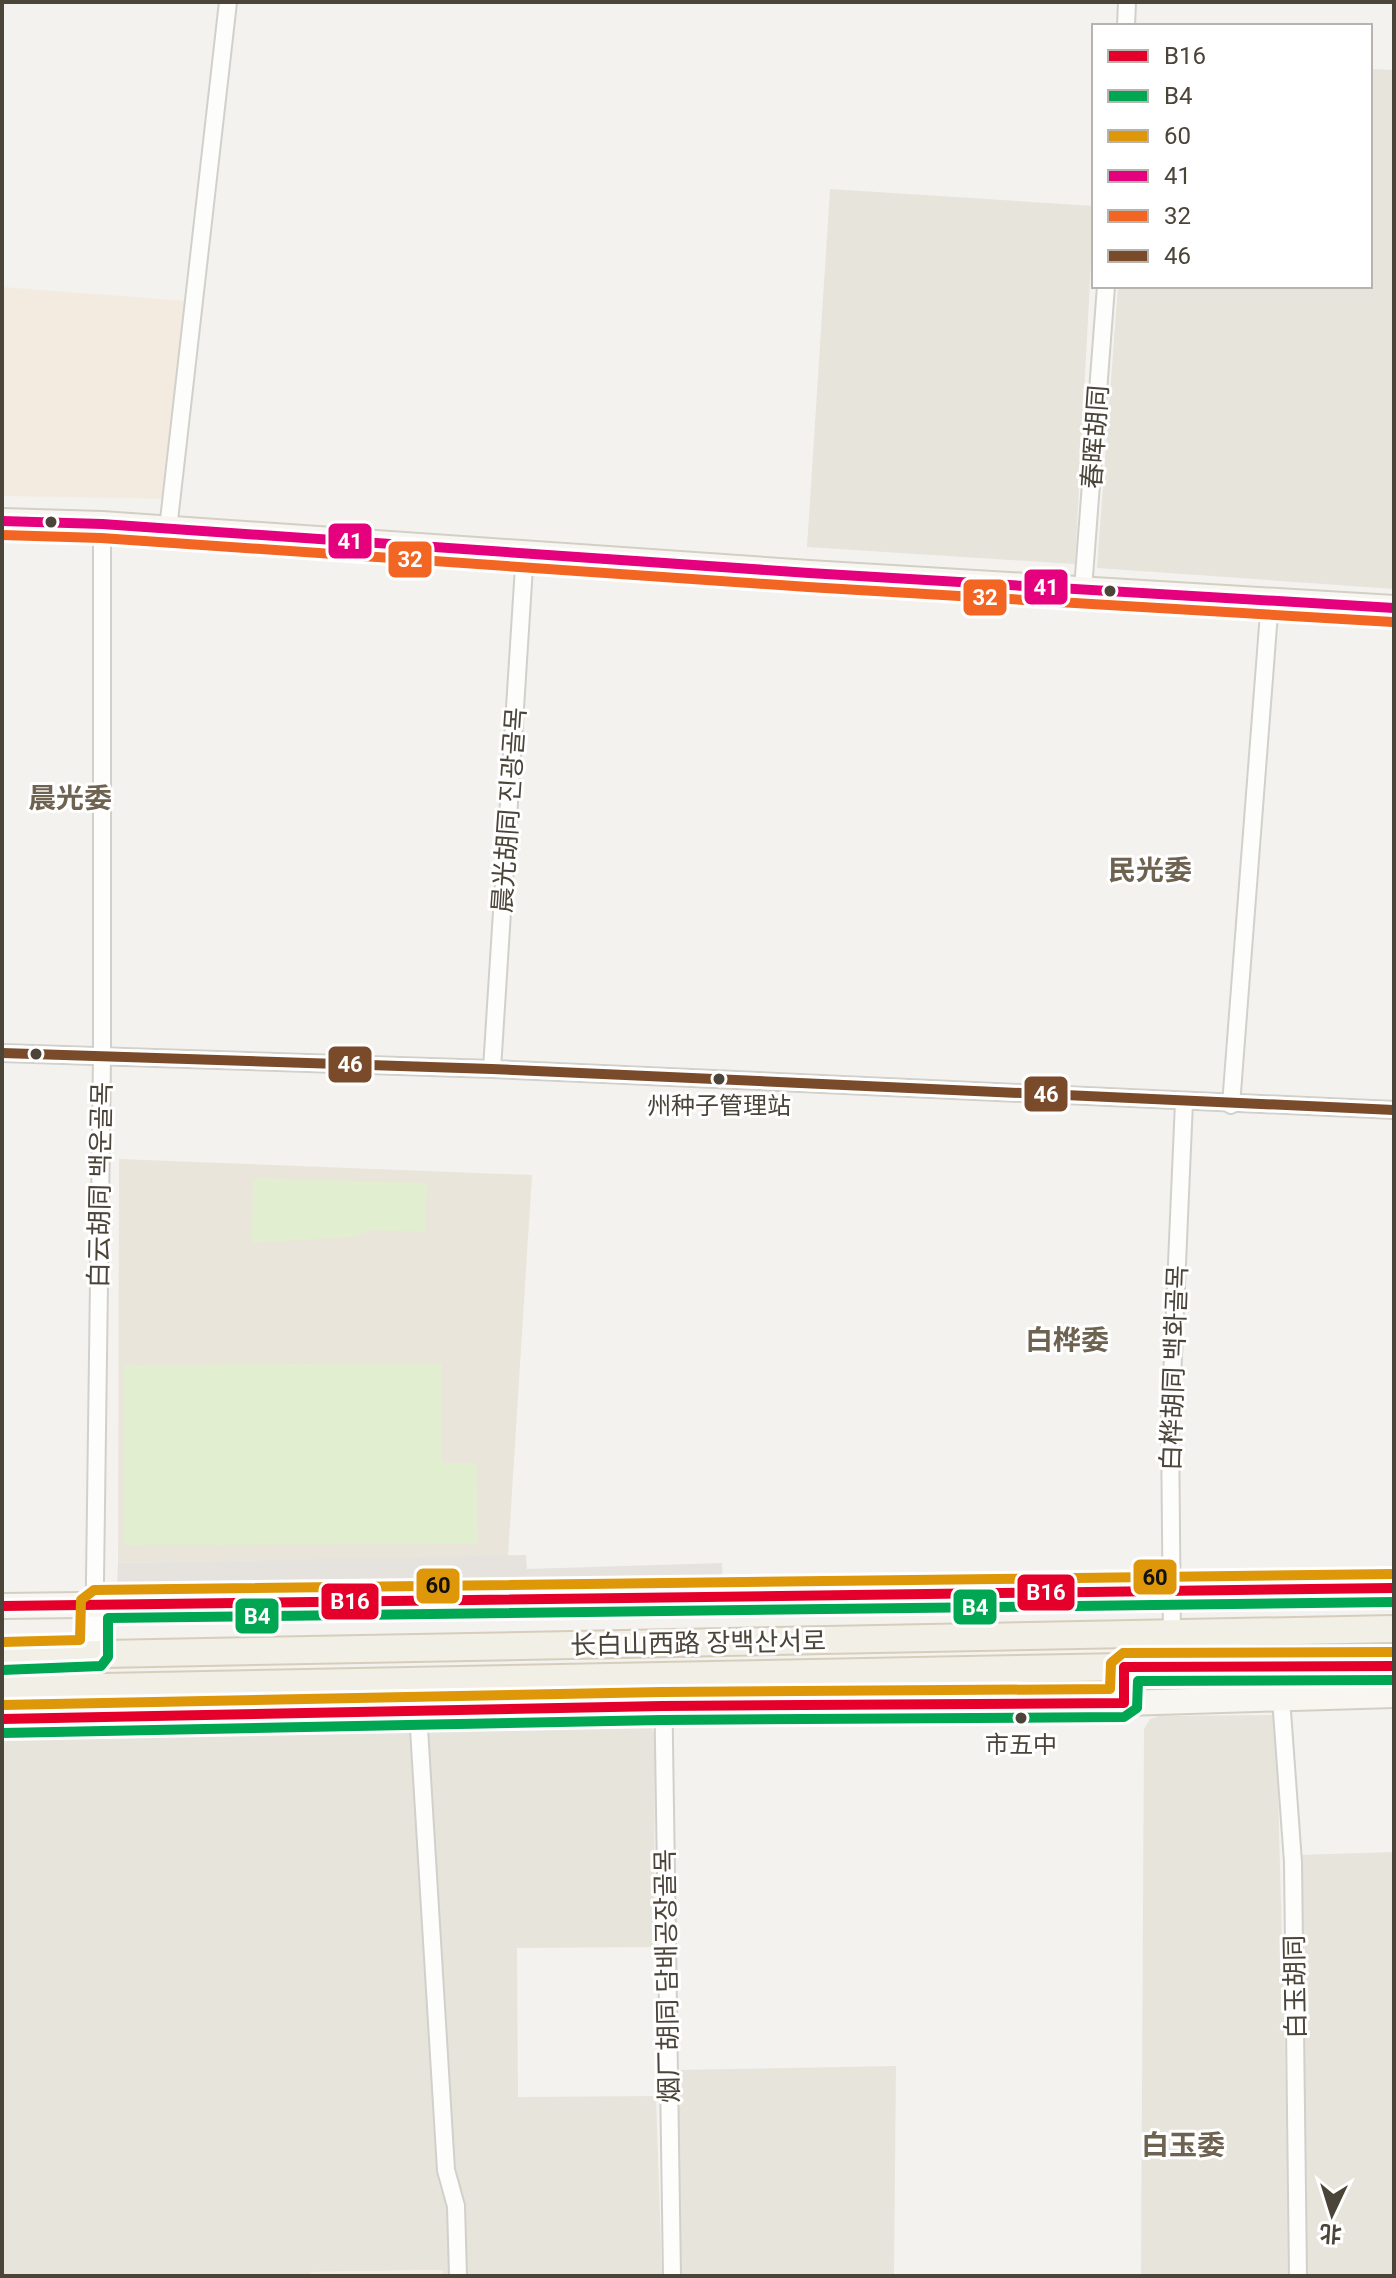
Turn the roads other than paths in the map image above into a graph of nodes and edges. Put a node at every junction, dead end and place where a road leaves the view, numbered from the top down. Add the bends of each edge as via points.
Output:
1 (228, 2) edge
2 (1127, 2) edge
3 (1126, 24) edge
4 (1106, 288) edge
5 (2, 521) edge
6 (102, 524) junction
7 (168, 529) junction
8 (525, 551) junction
9 (1083, 589) junction
10 (1270, 600) junction
11 (1394, 608) edge
12 (2, 1053) edge
13 (102, 1058) junction
14 (492, 1069) junction
15 (1184, 1102) junction
16 (1231, 1105) junction
17 (1394, 1110) edge
18 (1394, 1588) edge
19 (1171, 1592) junction
20 (94, 1604) junction
21 (2, 1606) edge
22 (1394, 1629) edge
23 (1172, 1634) junction
24 (94, 1654) junction
25 (2, 1656) edge
26 (1394, 1666) edge
27 (1124, 1667) junction
28 (663, 1676) junction
29 (2, 1689) edge
30 (1394, 1695) edge
31 (1281, 1698) junction
32 (1124, 1703) junction
33 (662, 1706) junction
34 (418, 1712) junction
35 (2, 1719) edge
36 (458, 2276) edge
37 (672, 2276) edge
38 (1298, 2276) edge

1 - 7 street
2 - 3 street
4 - 9 street, 春晖胡同
5 - 6 street
6 - 7 street
6 - 13 street, 白云胡同 백운골목
7 - 8 street
8 - 9 street
8 - 14 street, 晨光胡同 진광골목
9 - 10 street
10 - 11 street
10 - 16 street
12 - 13 street
13 - 14 street
13 - 20 street, 白云胡同 백운골목
14 - 15 street
15 - 16 street
15 - 19 street, 白桦胡同 백화골목 via 1170,1425
16 - 17 street
18 - 19 street
19 - 20 street
19 - 23 street, 白桦胡同 백화골목
20 - 21 street
20 - 24 street, 白云胡同 백운골목
22 - 23 main road, 长白山西路 장백산서로
23 - 24 main road, 长白山西路 장백산서로
24 - 25 main road, 长白山西路 장백산서로
26 - 27 main road, 长白山西路 장백산서로
27 - 28 main road, 长白山西路 장백산서로
27 - 32 main road
28 - 29 main road, 长白山西路 장백산서로
28 - 33 street, 烟厂胡同 담배공장골목
30 - 31 street
31 - 32 street
31 - 38 street, 白玉胡同 via 1293,1862
32 - 33 street
33 - 34 street
33 - 37 street, 烟厂胡同 담배공장골목
34 - 35 street
34 - 36 street via 446,2170 456,2206

